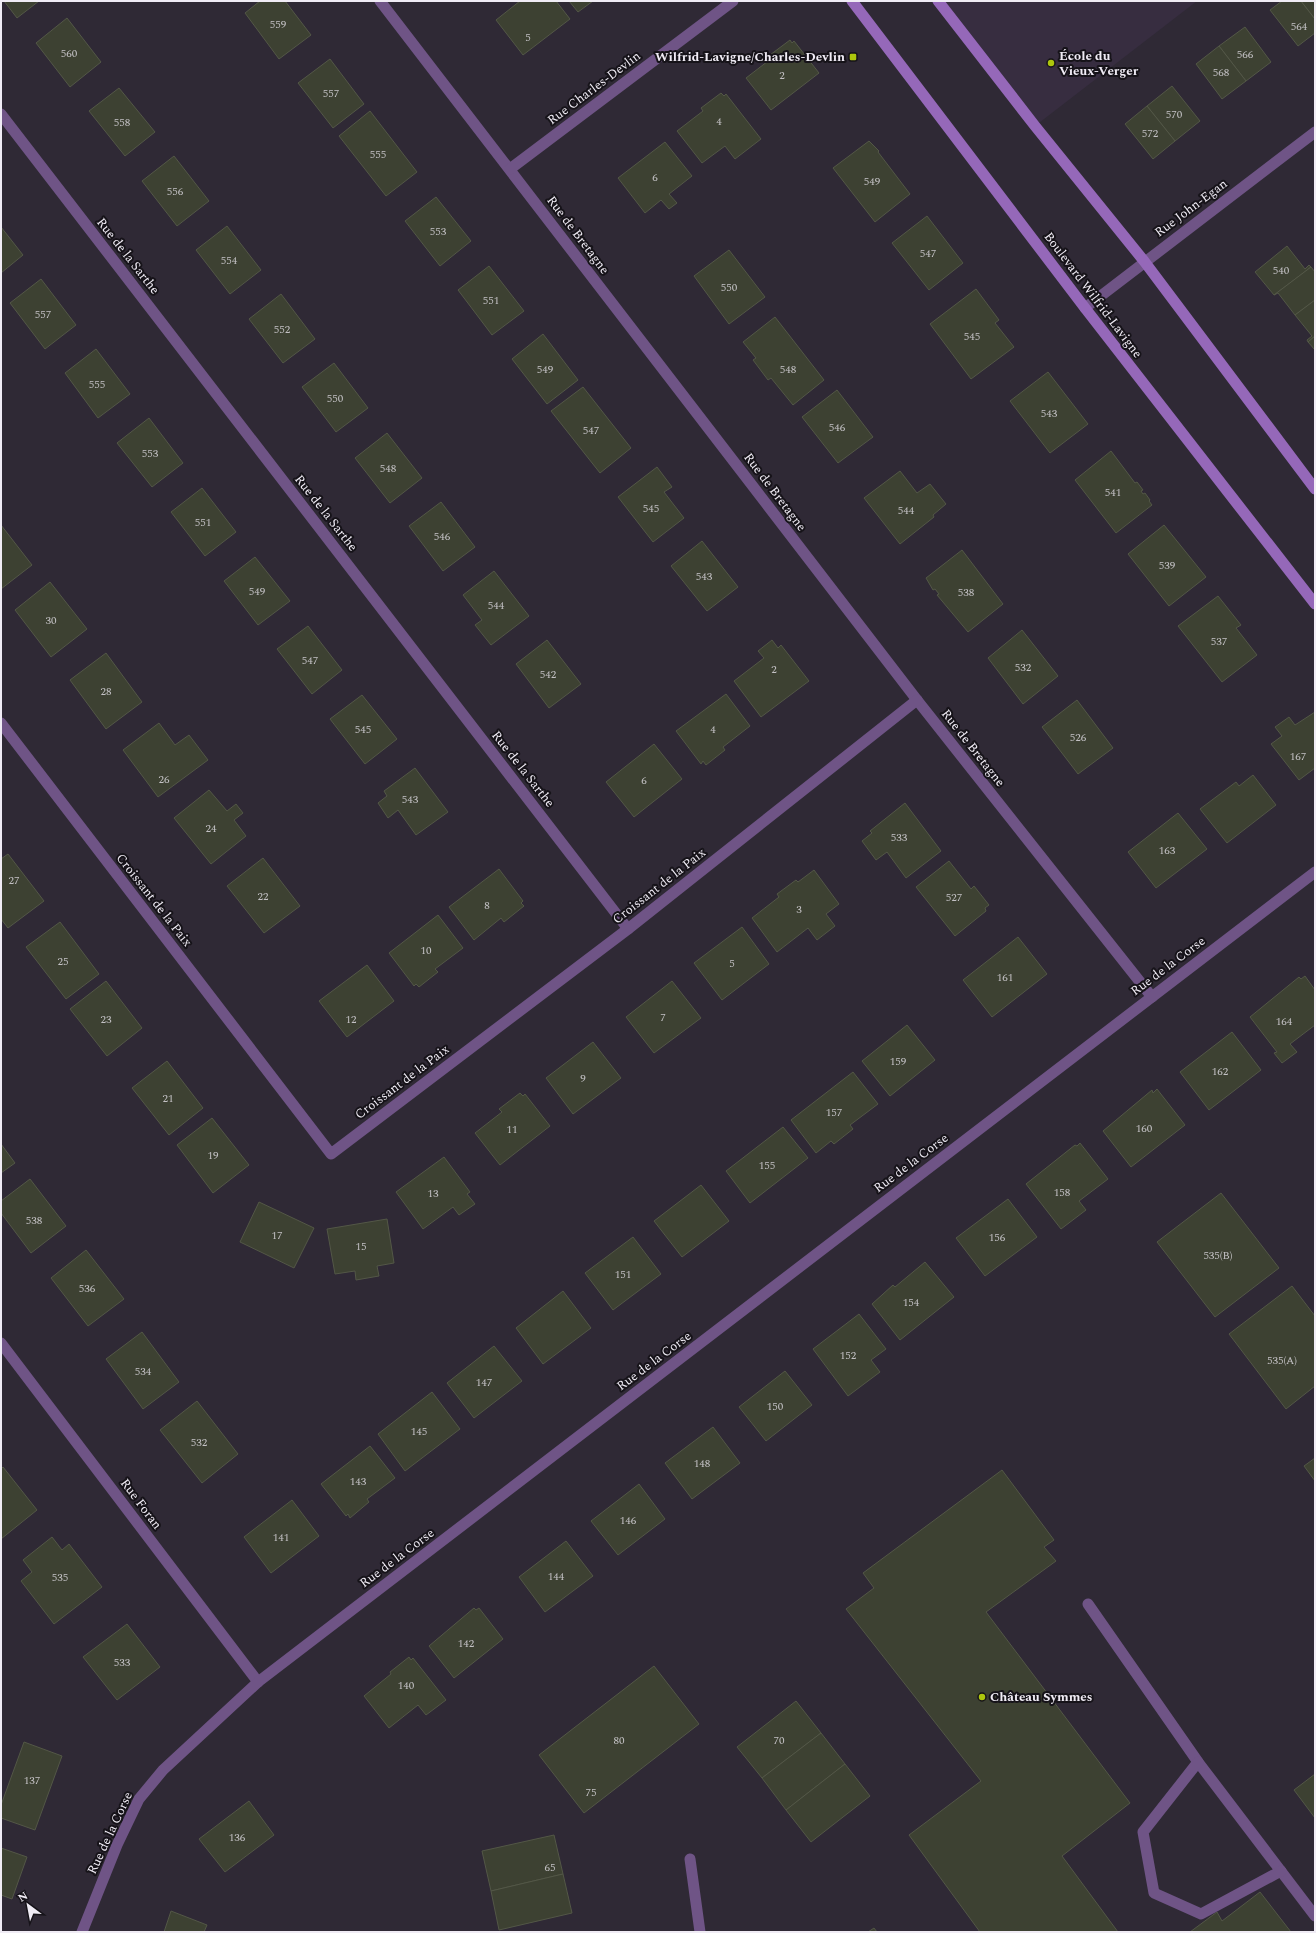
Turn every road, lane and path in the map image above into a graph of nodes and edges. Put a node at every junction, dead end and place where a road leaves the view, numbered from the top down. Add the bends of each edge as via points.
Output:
1 (380, 1) edge
2 (733, 1) edge
3 (852, 1) edge
4 (938, 1) edge
5 (1, 114) edge
6 (1315, 132) edge
7 (510, 169) junction
8 (1144, 261) junction
9 (1085, 308) junction
10 (1315, 489) edge
11 (1315, 604) edge
12 (917, 700) junction
13 (1, 723) edge
14 (1315, 872) edge
15 (628, 929) junction
16 (1152, 997) junction
17 (1, 1343) edge
18 (1088, 1604) dead end
19 (258, 1682) junction
20 (1198, 1762) junction
21 (690, 1859) dead end
22 (1281, 1871) junction
23 (1315, 1916) edge
24 (82, 1932) edge
25 (700, 1932) edge

1 - 7 street, Rue de Bretagne
2 - 7 street, Rue Charles-Devlin
3 - 9 main road, Boulevard Wilfrid-Lavigne
4 - 8 main road
5 - 15 street, Rue de la Sarthe
6 - 8 street, Rue John-Egan
7 - 12 street, Rue de Bretagne
8 - 9 street, Rue John-Egan
8 - 10 main road
9 - 11 main road, Boulevard Wilfrid-Lavigne
12 - 15 street, Croissant de la Paix
12 - 16 street, Rue de Bretagne
13 - 15 street, Croissant de la Paix via 331,1154
14 - 16 street, Rue de la Corse
16 - 19 street, Rue de la Corse
17 - 19 street, Rue Foran
18 - 20 street
19 - 24 street, Rue de la Corse via 163,1770 139,1799 117,1845
20 - 22 street
20 - 22 street via 1143,1832 1154,1893 1201,1914
21 - 25 street
22 - 23 street

